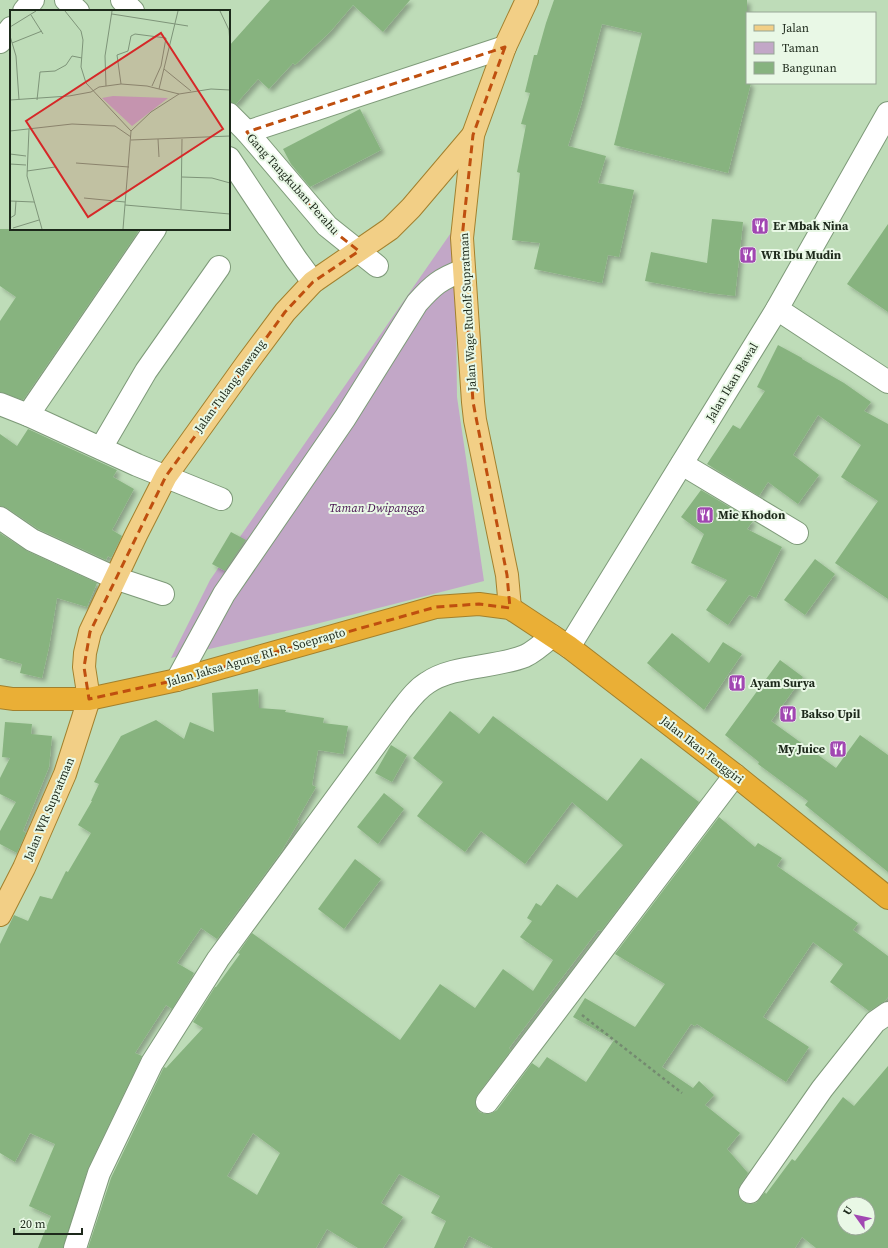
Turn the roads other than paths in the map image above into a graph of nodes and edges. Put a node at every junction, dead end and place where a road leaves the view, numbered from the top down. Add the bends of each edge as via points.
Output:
1 (33, 0) edge
2 (66, 0) edge
3 (122, 0) edge
4 (527, 0) edge
5 (25, 10) edge
6 (77, 10) edge
7 (131, 10) edge
8 (10, 29) edge
9 (0, 42) edge
10 (505, 47) junction
11 (888, 113) edge
12 (230, 115) edge
13 (247, 132) junction
14 (473, 135) junction
15 (230, 159) edge
16 (154, 230) edge
17 (359, 251) junction
18 (377, 266) dead end
19 (219, 267) dead end
20 (464, 270) junction
21 (313, 282) junction
22 (777, 309) junction
23 (888, 382) edge
24 (0, 404) edge
25 (28, 415) junction
26 (101, 448) junction
27 (682, 464) junction
28 (166, 476) junction
29 (221, 499) dead end
30 (0, 518) edge
31 (797, 533) dead end
32 (115, 578) junction
33 (163, 594) dead end
34 (510, 608) junction
35 (561, 642) junction
36 (177, 680) junction
37 (0, 696) edge
38 (89, 699) junction
39 (735, 775) junction
40 (888, 898) edge
41 (0, 915) edge
42 (888, 1014) edge
43 (487, 1102) dead end
44 (750, 1192) dead end
45 (75, 1248) edge

1 - 5 street
2 - 6 street
3 - 7 street
4 - 10 main road, Jalan Wage Rudolf Supratman
8 - 9 street
10 - 13 street
10 - 14 main road, Jalan Wage Rudolf Supratman
11 - 22 street, Jalan Ikan Bawal
12 - 13 street, Gang Tangkuban Perahu
13 - 17 street, Gang Tangkuban Perahu via 327,226
14 - 17 main road, Jalan Tulang Bawang via 411,208 390,229
14 - 20 main road, Jalan Wage Rudolf Supratman via 462,238
15 - 21 street
16 - 25 street
17 - 18 street, Gang Tangkuban Perahu
17 - 21 main road, Jalan Tulang Bawang
19 - 26 street via 146,372
20 - 34 main road, Jalan Wage Rudolf Supratman via 475,420 507,575
20 - 36 street via 447,276 432,286 417,303 345,418 224,594
21 - 28 main road, Jalan Tulang Bawang via 285,312 246,363
22 - 23 street
22 - 27 street, Jalan Ikan Bawal
24 - 25 street
25 - 26 street
26 - 28 street
27 - 31 street
27 - 35 street, Jalan Ikan Bawal
28 - 29 street
28 - 32 main road, Jalan Tulang Bawang
30 - 32 street via 32,540
32 - 33 street
32 - 38 main road, Jalan Tulang Bawang via 90,632 85,653 84,667
34 - 35 highway, Jalan Ikan Tenggiri
34 - 36 highway, Jalan Jaksa Agung RI. R. Soeprapto via 479,604 436,606
35 - 39 highway, Jalan Ikan Tenggiri
35 - 45 street, Jalan Ikan Bawal via 539,648 524,656 441,676 415,693 401,710 218,959 152,1063 99,1173
36 - 38 highway, Jalan Jaksa Agung RI. R. Soeprapto
37 - 38 highway, Jalan Jaksa Agung RI. R. Soeprapto via 13,699
38 - 41 main road, Jalan WR Supratman via 65,774 24,868
39 - 40 highway, Jalan Ikan Tenggiri
39 - 43 street
42 - 44 street via 875,1022 822,1090

